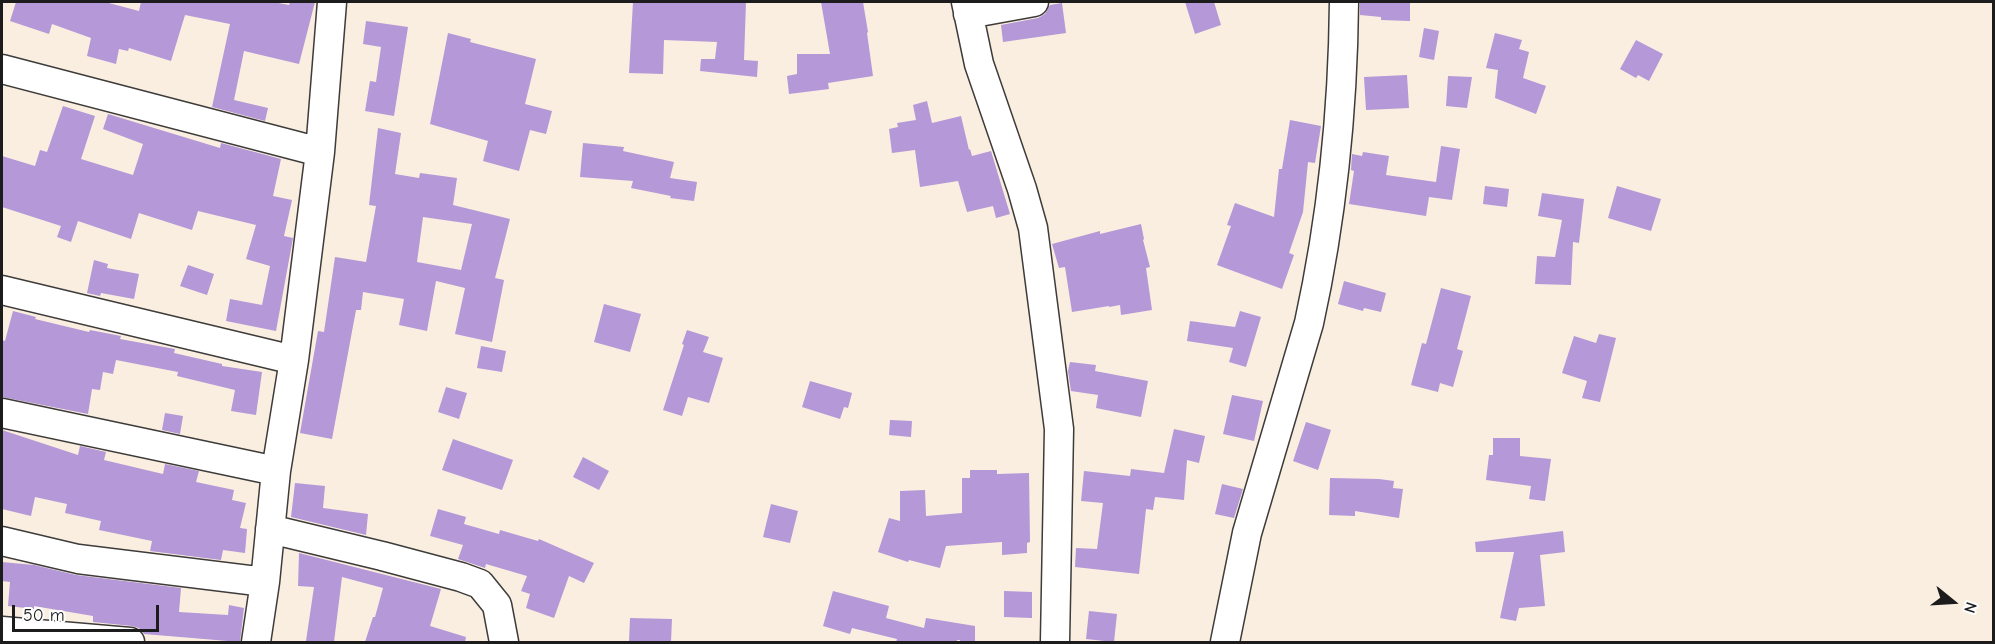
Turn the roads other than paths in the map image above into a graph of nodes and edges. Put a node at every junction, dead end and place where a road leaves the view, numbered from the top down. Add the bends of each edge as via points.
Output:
1 (332, 2) edge
2 (1034, 2) edge
3 (1344, 2) edge
4 (967, 8) edge
5 (2, 69) edge
6 (320, 152) junction
7 (2, 290) edge
8 (294, 360) junction
9 (2, 413) edge
10 (276, 471) junction
11 (270, 529) junction
12 (2, 541) edge
13 (265, 582) junction
14 (2, 631) edge
15 (130, 642) edge
16 (256, 642) edge
17 (504, 642) edge
18 (1055, 642) edge
19 (1225, 642) edge

1 - 6 street
2 - 4 street
3 - 19 street via 1335,163 1317,288 1247,533
4 - 18 street via 979,64 1033,228 1059,429
5 - 6 street
6 - 8 street
7 - 8 street
8 - 10 street
9 - 10 street
10 - 11 street
11 - 13 street
11 - 17 street via 480,584 497,605
12 - 13 street via 78,559
13 - 16 street
14 - 15 street

